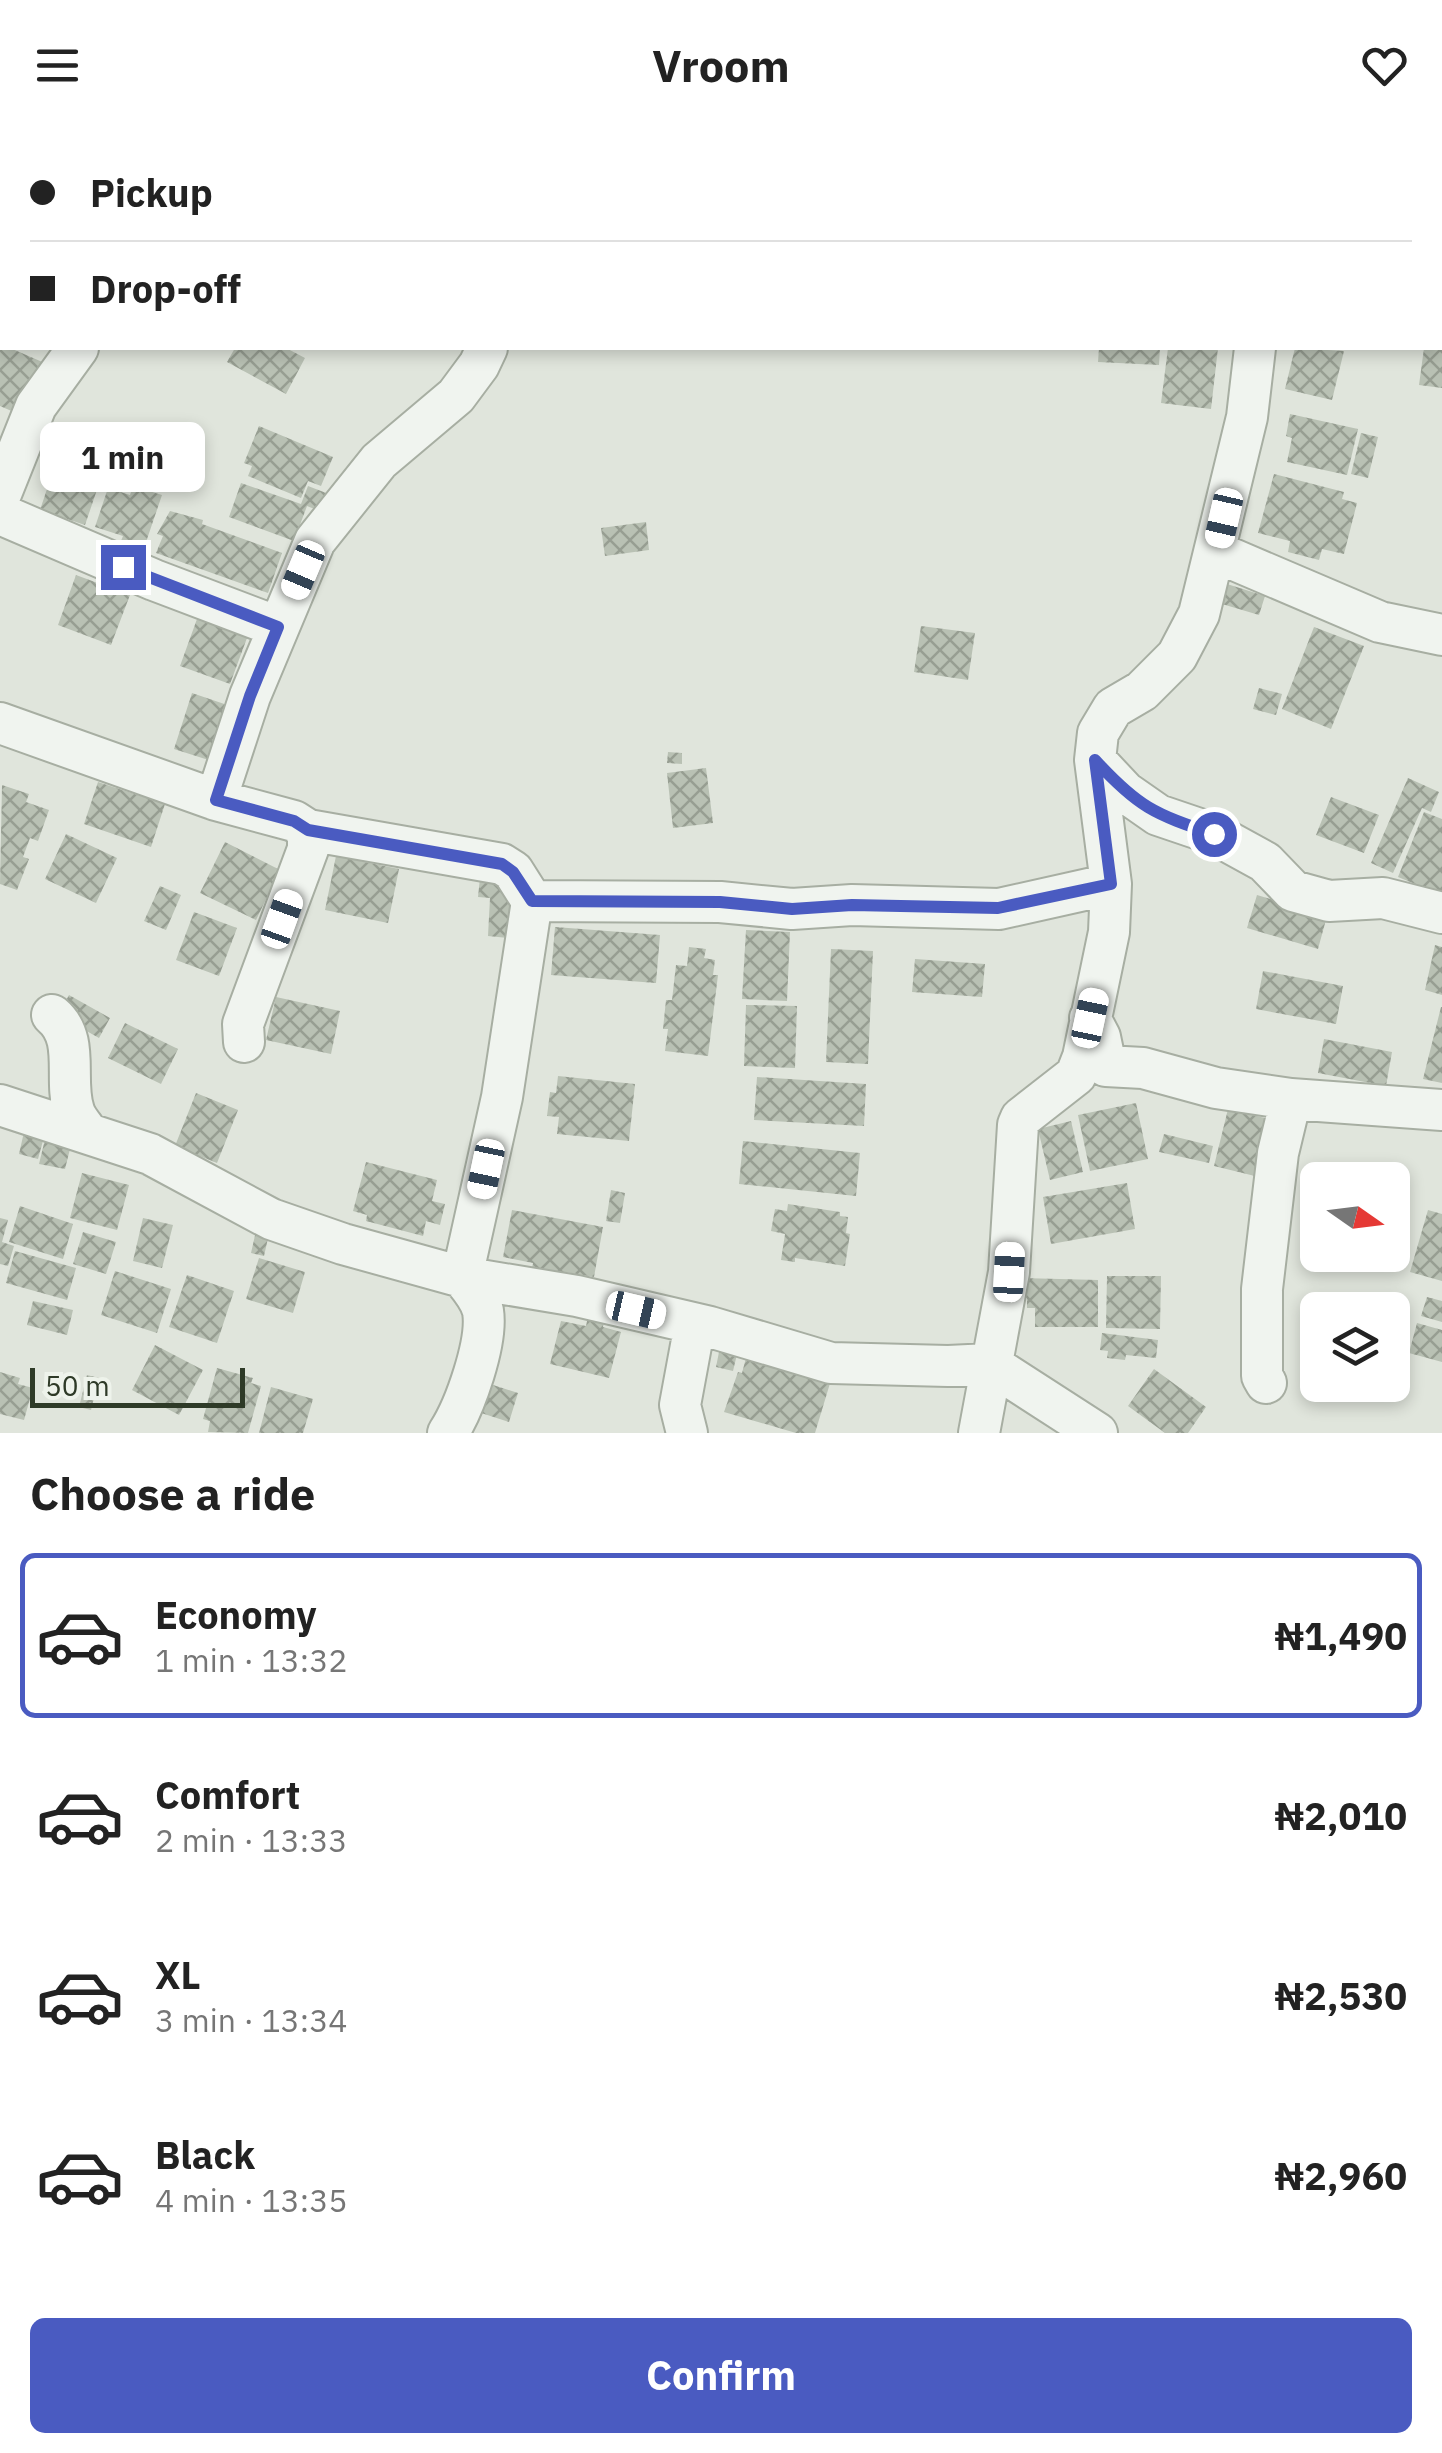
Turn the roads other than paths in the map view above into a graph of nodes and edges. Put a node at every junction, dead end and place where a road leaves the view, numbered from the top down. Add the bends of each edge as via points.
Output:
1 (77, 350) edge
2 (486, 350) edge
3 (1255, 350) edge
4 (0, 496) edge
5 (0, 514) edge
6 (1216, 552) junction
7 (278, 627) junction
8 (1442, 635) edge
9 (0, 723) edge
10 (1095, 760) junction
11 (216, 800) junction
12 (308, 830) junction
13 (1111, 884) junction
14 (532, 901) junction
15 (1442, 914) edge
16 (52, 1015) dead end
17 (1090, 1018) junction
18 (244, 1042) dead end
19 (1291, 1099) junction
20 (1, 1110) edge
21 (1442, 1110) edge
22 (87, 1132) junction
23 (462, 1277) junction
24 (695, 1324) junction
25 (990, 1364) junction
26 (1266, 1383) dead end
27 (448, 1433) edge
28 (686, 1433) edge
29 (979, 1433) edge
30 (1097, 1433) edge

1 - 4 street via 36,406
2 - 7 street via 456,396 379,461 315,541
3 - 6 street
5 - 7 street
6 - 8 street via 1380,622
6 - 10 street via 1200,614 1176,656 1142,691 1113,708 1098,733
7 - 11 street
9 - 11 street
10 - 13 street
10 - 15 street via 1158,815 1214,834 1265,862 1293,891 1329,901 1383,898
11 - 12 street
12 - 14 street via 502,864
12 - 18 street via 308,849 242,1024
13 - 14 street via 998,908
13 - 17 street via 1109,932
14 - 23 street via 502,1097
16 - 22 street via 62,1024 74,1110
17 - 19 street via 1106,1066
17 - 25 street via 1076,1075 1018,1126 1009,1272
19 - 21 street
19 - 26 street via 1262,1289
20 - 22 street
22 - 23 street via 150,1154 271,1218
23 - 24 street
23 - 27 street via 483,1312 481,1340 462,1412
24 - 25 street via 831,1363
24 - 28 street via 680,1405
25 - 29 street
25 - 30 street

